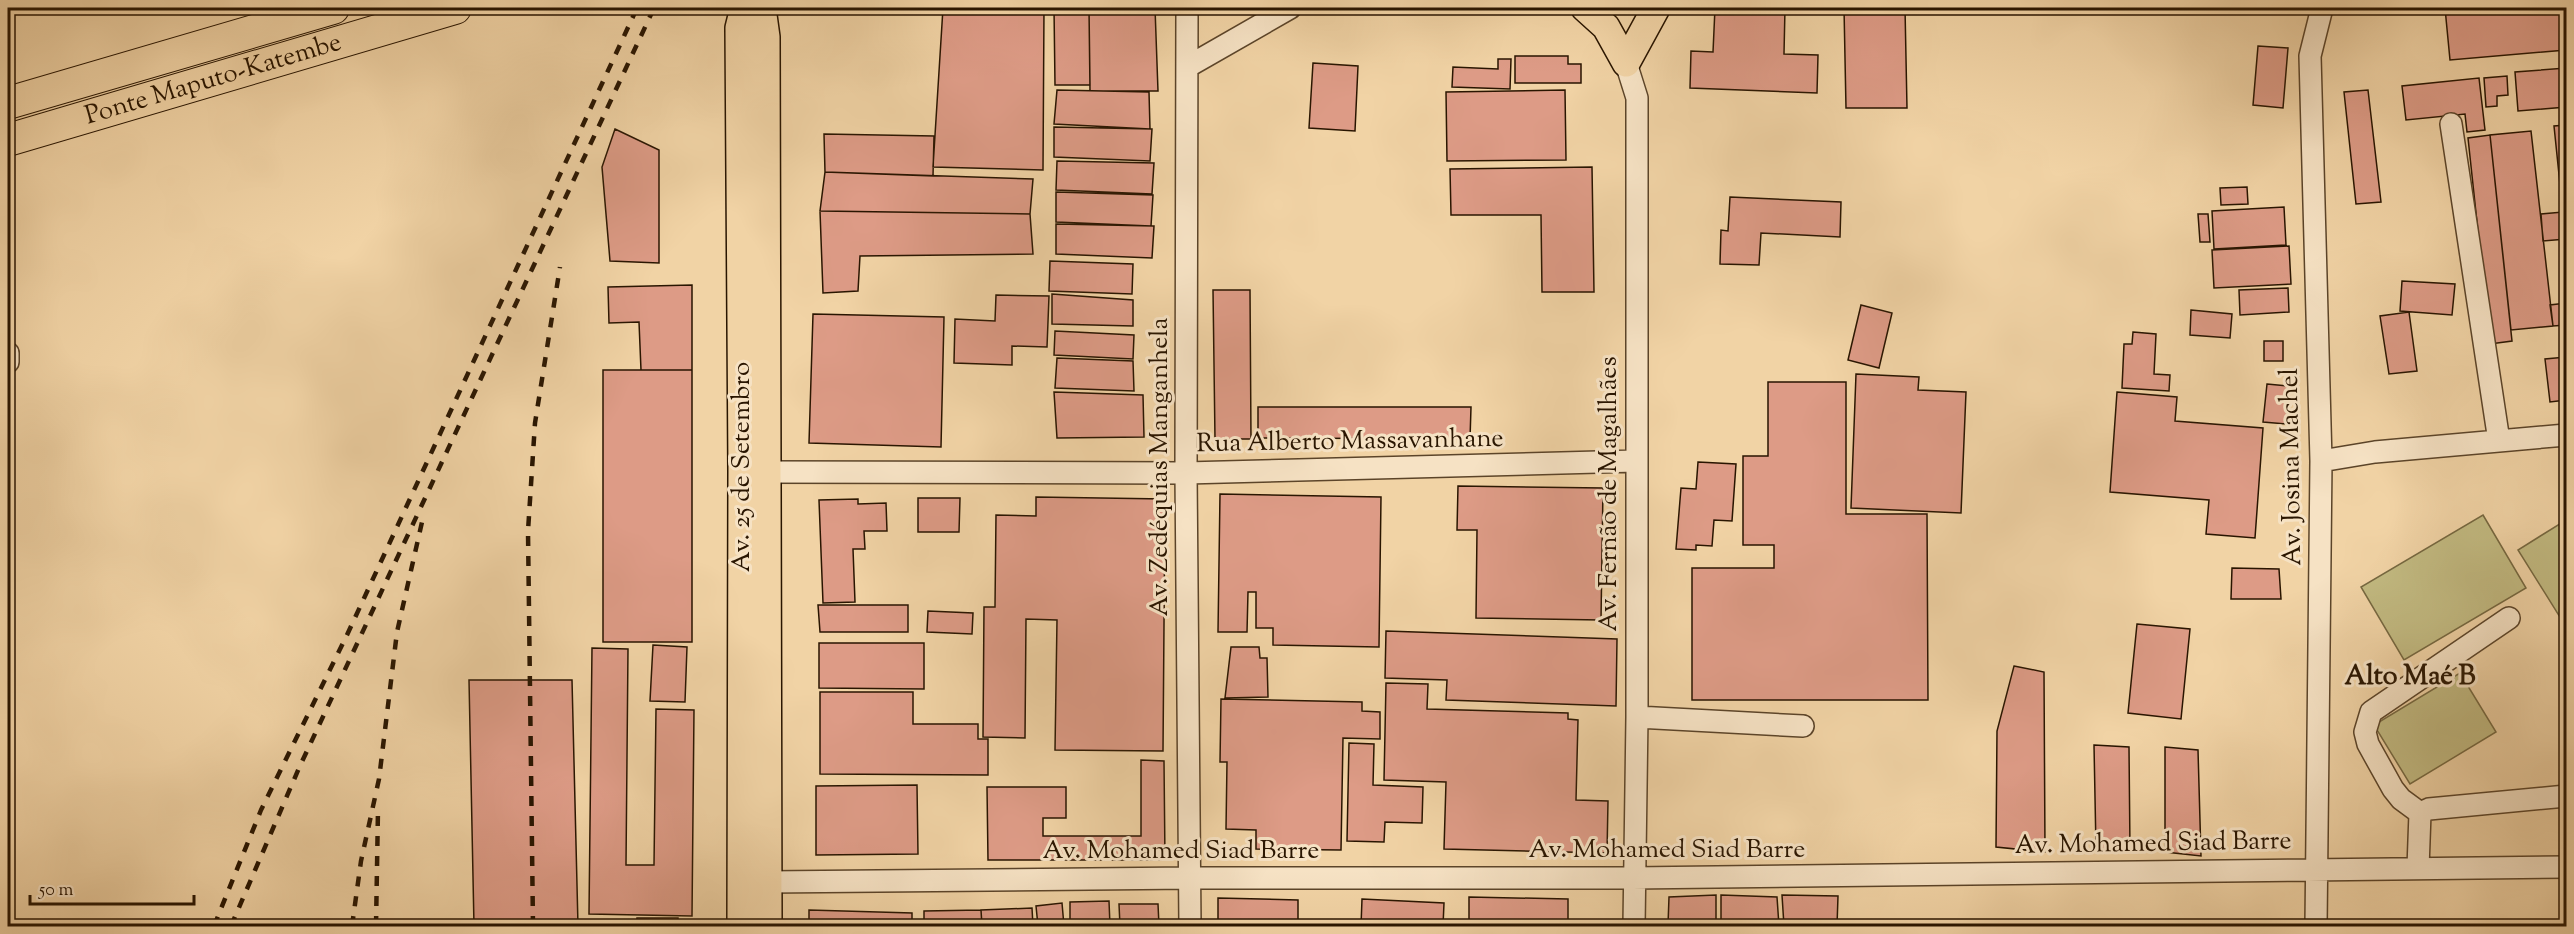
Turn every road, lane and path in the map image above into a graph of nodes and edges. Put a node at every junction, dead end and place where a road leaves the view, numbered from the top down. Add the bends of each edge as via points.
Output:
1 (333, 8) edge
2 (455, 8) edge
3 (744, 8) edge
4 (762, 8) edge
5 (1188, 8) edge
6 (1290, 8) edge
7 (1585, 8) edge
8 (1656, 8) edge
9 (2322, 8) edge
10 (1626, 63) junction
11 (1187, 67) junction
12 (8, 103) edge
13 (2451, 124) dead end
14 (8, 140) edge
15 (8, 353) edge
16 (8, 362) edge
17 (2566, 435) edge
18 (2499, 441) junction
19 (1635, 461) junction
20 (2321, 461) junction
21 (755, 472) junction
22 (1186, 473) junction
23 (2509, 618) dead end
24 (1637, 717) junction
25 (1803, 726) dead end
26 (2566, 796) edge
27 (2420, 813) junction
28 (2566, 867) edge
29 (2418, 868) junction
30 (2318, 869) junction
31 (1190, 878) junction
32 (1632, 878) junction
33 (767, 882) junction
34 (741, 927) edge
35 (768, 927) edge
36 (1190, 927) edge
37 (1634, 927) edge
38 (2316, 927) edge

1 - 12 highway, Ponte Maputo-Katembe
2 - 14 highway, Ponte Maputo-Katembe
3 - 21 main road, Av. 25 de Setembro via 739,28
4 - 21 main road, Av. 25 de Setembro via 766,37
5 - 11 street, Av. Zedéquias Manganhela
6 - 11 street
7 - 10 main road via 1606,27
8 - 10 main road
9 - 20 street, Av. Josina Machel via 2310,56
10 - 19 street, Av. Fernão de Magalhães via 1637,98
11 - 22 street, Av. Zedéquias Manganhela
13 - 18 street
15 - 16 street
17 - 18 street
18 - 20 street
19 - 22 street, Rua Alberto Massavanhane
19 - 24 street, Av. Fernão de Magalhães
20 - 30 street, Av. Josina Machel
21 - 22 street, Rua Alberto Massavanhane
21 - 33 main road, Av. 25 de Setembro
21 - 34 main road, Av. 25 de Setembro
22 - 31 street, Av. Zedéquias Manganhela
23 - 27 street via 2371,712 2365,732 2368,744 2393,789
24 - 25 street
24 - 32 street, Av. Fernão de Magalhães
26 - 27 street
27 - 29 street
28 - 29 street, Av. Mohamed Siad Barre
29 - 30 street, Av. Mohamed Siad Barre
30 - 32 street, Av. Mohamed Siad Barre
30 - 38 street, Av. Josina Machel
31 - 32 street, Av. Mohamed Siad Barre
31 - 33 street, Av. Mohamed Siad Barre
31 - 36 street, Av. Zedéquias Manganhela
32 - 37 street, Av. Fernão de Magalhães
33 - 35 main road, Av. 25 de Setembro

